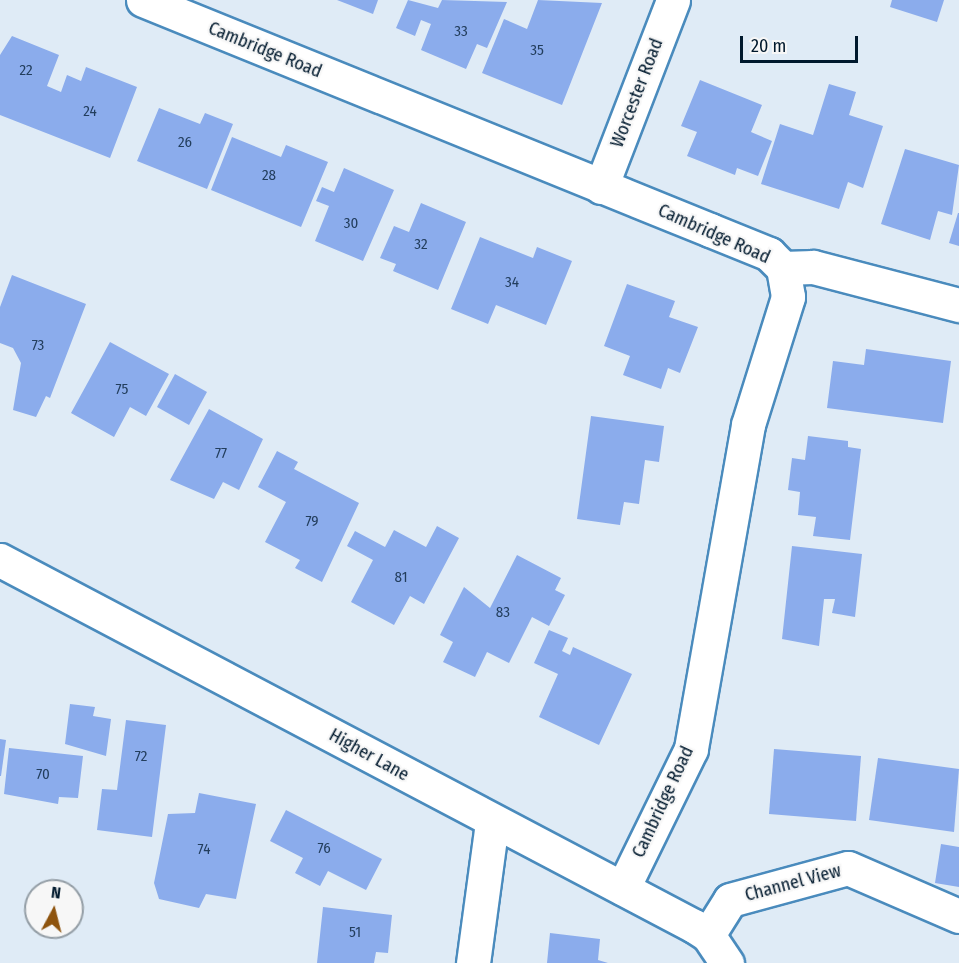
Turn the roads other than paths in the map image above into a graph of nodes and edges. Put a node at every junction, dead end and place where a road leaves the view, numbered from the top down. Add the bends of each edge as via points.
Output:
1 (143, 0) edge
2 (673, 0) edge
3 (601, 187) junction
4 (783, 268) junction
5 (959, 305) edge
6 (0, 560) edge
7 (492, 823) junction
8 (622, 888) junction
9 (959, 916) edge
10 (708, 935) junction
11 (473, 963) edge
12 (727, 963) edge

1 - 3 street, Cambridge Road
2 - 3 street, Worcester Road
3 - 4 street, Cambridge Road via 769,254
4 - 5 street via 813,267
4 - 8 street, Cambridge Road via 788,297 748,425 691,749
6 - 7 street, Higher Lane
7 - 8 street, Higher Lane
7 - 11 street
8 - 10 street, Higher Lane
9 - 10 street, Channel View via 848,868 730,900
10 - 12 street, Higher Lane

